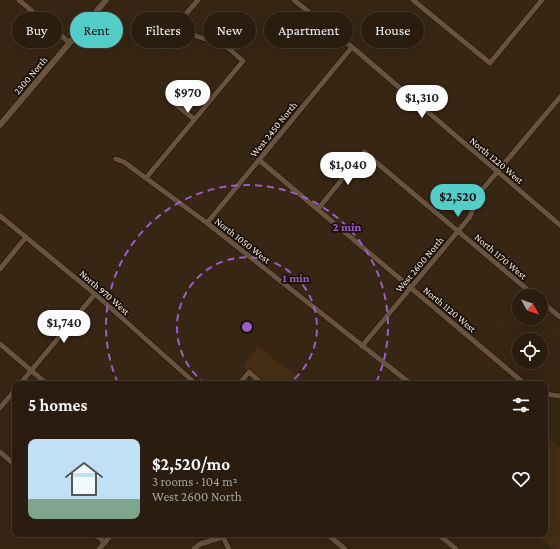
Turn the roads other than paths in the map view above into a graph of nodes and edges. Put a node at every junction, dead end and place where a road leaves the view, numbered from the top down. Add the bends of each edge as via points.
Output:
1 (19, 0) edge
2 (106, 0) edge
3 (198, 0) edge
4 (413, 0) edge
5 (542, 0) edge
6 (296, 1) edge
7 (96, 12) edge
8 (309, 12) edge
9 (70, 43) joint
10 (351, 48) edge
11 (353, 48) edge
12 (560, 97) edge
13 (168, 98) dead end
14 (0, 115) edge
15 (194, 119) junction
16 (6, 120) junction
17 (0, 126) edge
18 (116, 159) dead end
19 (259, 160) junction
20 (497, 173) junction
21 (146, 178) junction
22 (318, 209) junction
23 (0, 216) edge
24 (208, 223) junction
25 (560, 225) edge
26 (458, 231) junction
27 (26, 237) junction
28 (0, 269) edge
29 (411, 288) junction
30 (527, 289) edge
31 (95, 294) junction
32 (548, 307) edge
33 (560, 317) edge
34 (0, 344) edge
35 (362, 346) junction
36 (31, 371) junction
37 (23, 381) edge
38 (43, 381) edge
39 (193, 381) edge
40 (242, 381) edge
41 (259, 381) edge
42 (407, 381) edge
43 (521, 381) edge
44 (12, 394) edge
45 (548, 394) edge
46 (560, 396) edge
47 (0, 408) edge
48 (0, 452) edge
49 (12, 462) edge
50 (98, 537) edge
51 (110, 537) edge
52 (219, 537) edge
53 (225, 537) edge
54 (331, 537) edge
55 (442, 537) edge
56 (105, 543) junction
57 (100, 549) edge
58 (194, 549) edge
59 (229, 549) edge
60 (345, 549) edge
61 (456, 549) edge

1 - 9 street
2 - 7 street, 2300 North
3 - 15 street via 178,23 196,36 226,46 243,61
4 - 5 street via 490,63
6 - 8 street, North 1220 West
9 - 16 street, 2300 North
10 - 19 street, West 2450 North
11 - 20 street, North 1220 West
12 - 20 street, West 2600 North
13 - 15 street
14 - 16 street
15 - 21 street
16 - 17 street, 2300 North
18 - 21 street, North 1050 West
19 - 22 street, North 1120 West
19 - 24 street, West 2450 North
20 - 25 street, North 1220 West
20 - 26 street, West 2600 North via 482,190 469,218
21 - 24 street, North 1050 West
22 - 26 street, North 1170 West via 364,152
22 - 29 street, North 1120 West
23 - 27 street, North 970 West
24 - 35 street, North 1050 West
26 - 29 street, West 2600 North
26 - 30 street, North 1170 West
27 - 28 street
27 - 31 street, North 970 West
29 - 35 street, West 2600 North
29 - 43 street, North 1120 West
31 - 36 street
31 - 39 street, North 970 West
32 - 33 street
34 - 36 street
35 - 42 street, North 1050 West
36 - 37 street
36 - 38 street
40 - 41 street via 249,372
44 - 47 street
45 - 46 street
48 - 49 street
50 - 56 street
51 - 56 street
52 - 58 street
53 - 59 street
54 - 60 street
55 - 61 street
56 - 57 street

